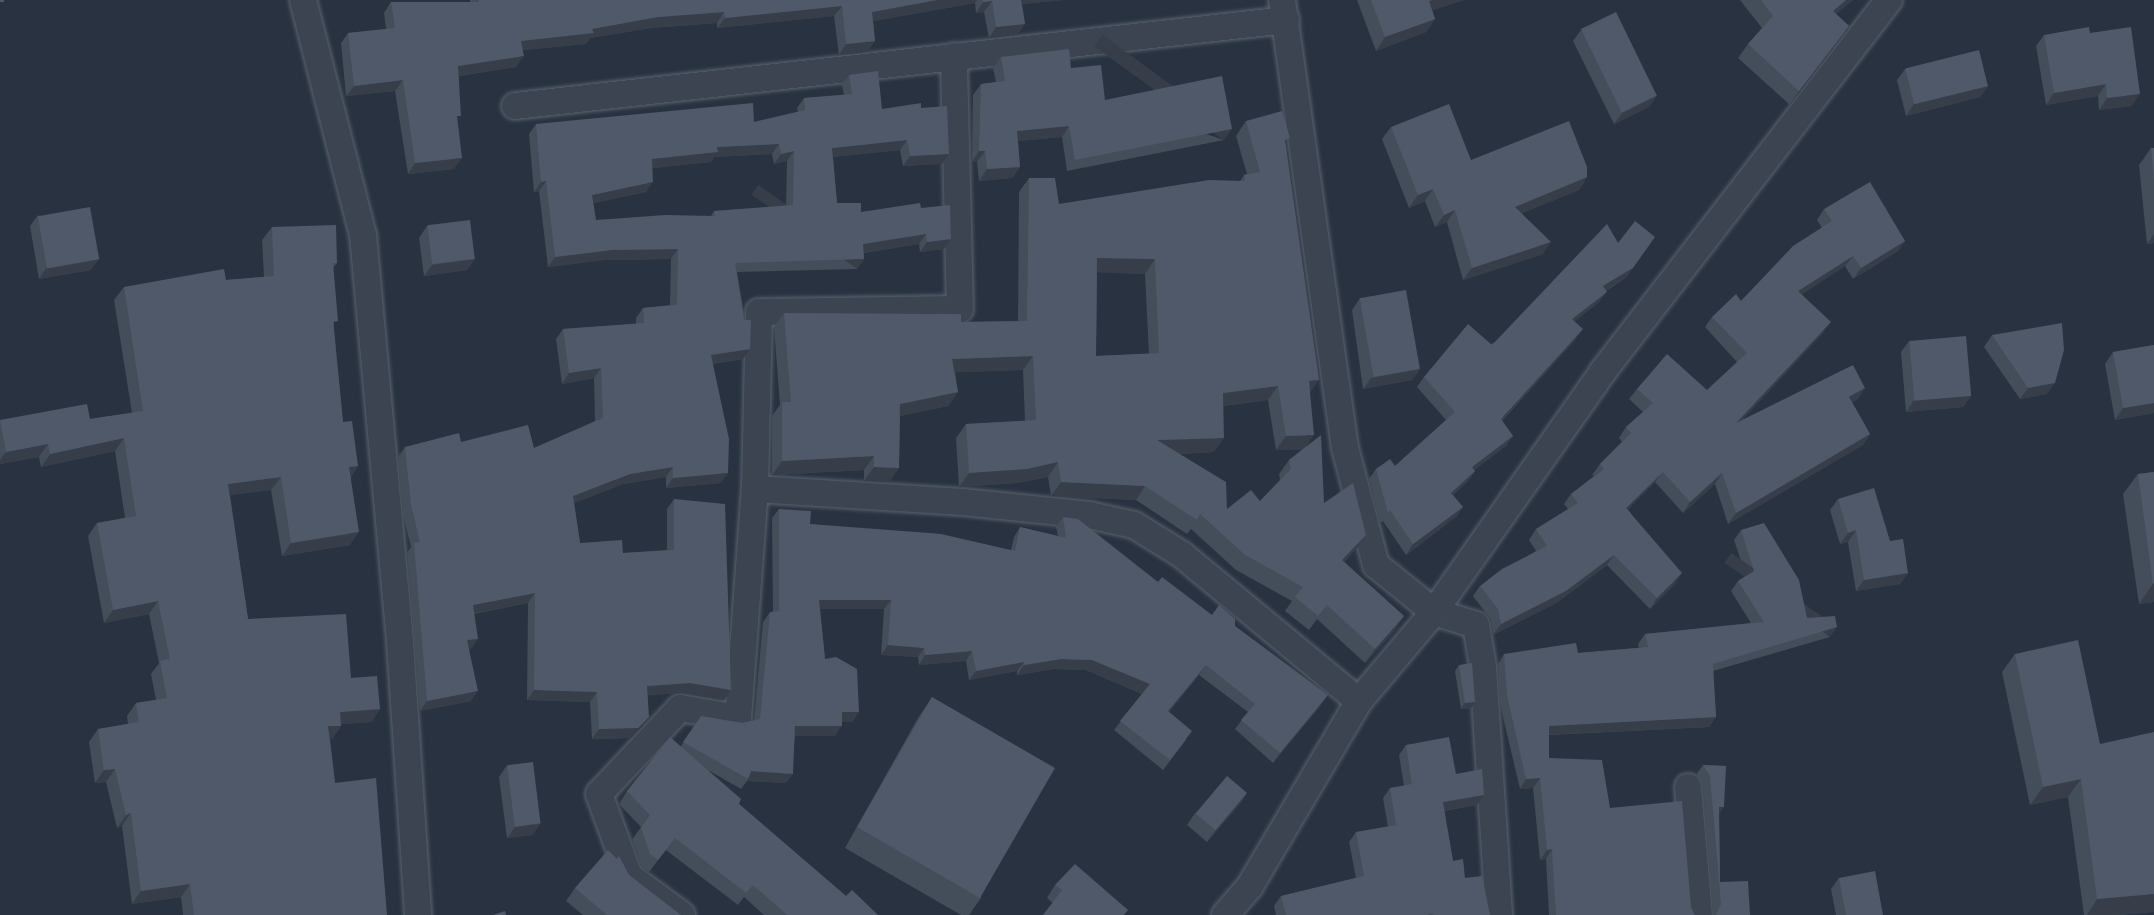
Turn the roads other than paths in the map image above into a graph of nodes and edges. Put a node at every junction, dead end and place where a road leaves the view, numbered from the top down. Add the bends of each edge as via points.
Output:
1 (303, 0) edge
2 (1889, 0) edge
3 (1284, 10) edge
4 (954, 56) junction
5 (515, 106) dead end
6 (755, 489) junction
7 (1434, 612) junction
8 (1359, 701) junction
9 (1688, 787) dead end
10 (1250, 886) junction
11 (418, 915) edge
12 (682, 915) edge
13 (1225, 915) edge
14 (1253, 915) edge
15 (1499, 915) edge
16 (1699, 915) edge

1 - 11 street via 363,235 400,642
2 - 7 street via 1604,370
3 - 4 street
3 - 7 street via 1345,448 1376,565
4 - 5 street
4 - 6 street via 960,309 759,312
6 - 8 street via 963,502 1089,515 1134,525 1181,554
6 - 12 street via 738,718 680,708 599,794 629,876
7 - 8 street
7 - 15 street via 1476,625 1483,667
8 - 10 street
9 - 16 street
10 - 13 street
10 - 14 street

